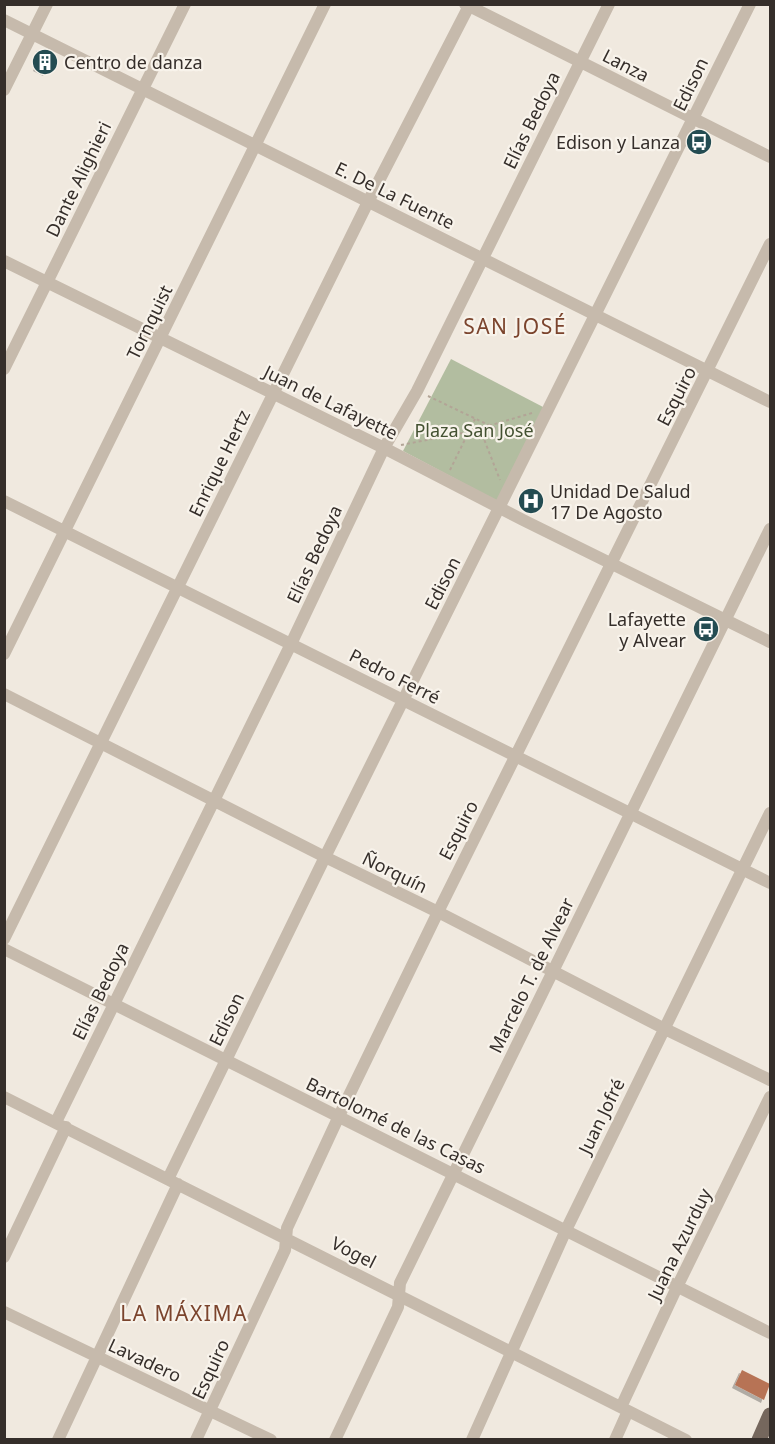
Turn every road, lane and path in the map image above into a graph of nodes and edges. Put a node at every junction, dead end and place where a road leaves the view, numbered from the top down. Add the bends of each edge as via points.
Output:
1 (47, 4) edge
2 (185, 4) edge
3 (325, 4) edge
4 (609, 4) edge
5 (750, 4) edge
6 (468, 5) edge
7 (4, 20) edge
8 (32, 34) junction
9 (580, 61) junction
10 (143, 88) junction
11 (4, 90) edge
12 (693, 119) junction
13 (256, 146) junction
14 (771, 157) edge
15 (368, 202) junction
16 (771, 244) edge
17 (483, 259) junction
18 (4, 261) edge
19 (48, 282) junction
20 (597, 315) junction
21 (161, 339) junction
22 (4, 369) edge
23 (708, 370) junction
24 (417, 391) junction
25 (273, 394) junction
26 (771, 402) edge
27 (549, 408) junction
28 (475, 419) junction
29 (489, 426) junction
30 (480, 428) junction
31 (468, 432) junction
32 (530, 446) junction
33 (384, 448) junction
34 (446, 479) junction
35 (4, 501) edge
36 (503, 502) junction
37 (771, 529) edge
38 (65, 531) junction
39 (612, 564) junction
40 (178, 588) junction
41 (726, 619) junction
42 (771, 642) edge
43 (291, 644) junction
44 (4, 654) edge
45 (4, 694) edge
46 (404, 701) junction
47 (100, 743) junction
48 (516, 756) junction
49 (214, 799) junction
50 (630, 813) junction
51 (771, 813) edge
52 (325, 857) junction
53 (742, 869) junction
54 (771, 883) edge
55 (438, 912) junction
56 (4, 939) edge
57 (4, 949) edge
58 (552, 971) junction
59 (114, 1005) junction
60 (663, 1028) junction
61 (225, 1061) junction
62 (771, 1080) edge
63 (4, 1097) edge
64 (771, 1097) edge
65 (339, 1116) junction
66 (61, 1125) junction
67 (454, 1173) junction
68 (173, 1181) junction
69 (566, 1230) junction
70 (287, 1239) junction
71 (4, 1257) edge
72 (678, 1285) junction
73 (399, 1295) junction
74 (4, 1312) edge
75 (771, 1333) edge
76 (512, 1351) junction
77 (97, 1357) junction
78 (625, 1409) junction
79 (210, 1410) junction
80 (771, 1415) edge
81 (58, 1440) edge
82 (196, 1440) edge
83 (271, 1440) edge
84 (335, 1440) edge
85 (472, 1440) edge
86 (615, 1440) edge
87 (686, 1440) edge
88 (759, 1440) edge

1 - 8 street
2 - 10 street, Dante Alighieri
3 - 13 street, Tornquist
4 - 9 street, Elías Bedoya
5 - 12 street, Edison
6 - 9 street, Lanza
6 - 15 street, Enrique Hertz
7 - 8 street, E. De La Fuente
8 - 10 street, E. De La Fuente
8 - 11 street
9 - 12 street, Lanza
9 - 17 street, Elías Bedoya
10 - 13 street, E. De La Fuente
10 - 19 street, Dante Alighieri
12 - 14 street, Lanza
12 - 20 street, Edison
13 - 15 street, E. De La Fuente
13 - 21 street, Tornquist
15 - 17 street, E. De La Fuente
15 - 25 street, Enrique Hertz
16 - 23 street, Esquiro
17 - 20 street, E. De La Fuente
17 - 24 street, Elías Bedoya
18 - 19 street, Juan de Lafayette
19 - 21 street, Juan de Lafayette
19 - 22 street, Dante Alighieri
20 - 23 street, E. De La Fuente
20 - 27 street, Edison
21 - 25 street, Juan de Lafayette
21 - 38 street, Tornquist
23 - 26 street, E. De La Fuente
23 - 39 street, Esquiro
24 - 28 path
24 - 33 street, Elías Bedoya
25 - 33 street, Juan de Lafayette
25 - 40 street, Enrique Hertz
27 - 29 path
27 - 32 street, Edison
28 - 29 path
28 - 31 path
29 - 30 path
29 - 32 path
30 - 31 path
30 - 36 path
31 - 33 path
31 - 34 path
32 - 36 street, Edison
33 - 34 street, Juan de Lafayette
33 - 43 street, Elías Bedoya
34 - 36 street, Juan de Lafayette
35 - 38 street, Pedro Ferré
36 - 39 street, Juan de Lafayette
36 - 46 street, Edison
37 - 41 street, Marcelo T. de Alvear
38 - 40 street, Pedro Ferré
38 - 44 street, Tornquist
39 - 41 street, Juan de Lafayette
39 - 48 street, Esquiro
40 - 43 street, Pedro Ferré
40 - 47 street, Enrique Hertz
41 - 42 street, Juan de Lafayette
41 - 50 street, Marcelo T. de Alvear
43 - 46 street, Pedro Ferré
43 - 49 street, Elías Bedoya
45 - 47 street, Ñorquín
46 - 48 street, Pedro Ferré
46 - 52 street, Edison
47 - 49 street, Ñorquín
47 - 56 street, Enrique Hertz
48 - 50 street, Pedro Ferré
48 - 55 street, Esquiro
49 - 52 street, Ñorquín
49 - 59 street, Elías Bedoya
50 - 53 street, Pedro Ferré
50 - 58 street, Marcelo T. de Alvear
51 - 53 street, Juan Jofré
52 - 55 street, Ñorquín
52 - 61 street, Edison
53 - 54 street, Pedro Ferré
53 - 60 street, Juan Jofré
55 - 58 street, Ñorquín
55 - 65 street, Esquiro
57 - 59 street, Bartolomé de las Casas
58 - 60 street, Ñorquín
58 - 67 street, Marcelo T. de Alvear
59 - 61 street, Bartolomé de las Casas
59 - 66 street, Elías Bedoya
60 - 62 street, Ñorquín
60 - 69 street, Juan Jofré
61 - 65 street, Bartolomé de las Casas
61 - 68 street, Edison
63 - 66 street, Vogel
64 - 72 street, Juana Azurduy
65 - 67 street, Bartolomé de las Casas
65 - 70 street, Esquiro via 288,1228
66 - 68 street, Vogel
66 - 71 street, Elías Bedoya
67 - 69 street, Bartolomé de las Casas
67 - 73 street, Marcelo T. de Alvear via 400,1283
68 - 70 street, Vogel
68 - 77 street, Edison
69 - 72 street, Bartolomé de las Casas
69 - 76 street, Juan Jofré
70 - 73 street, Vogel
70 - 79 street, Esquiro
72 - 75 street, Bartolomé de las Casas
72 - 78 street, Juana Azurduy
73 - 76 street, Vogel
73 - 84 street, Marcelo T. de Alvear via 398,1307
74 - 77 street, Lavadero
76 - 78 street, Vogel
76 - 85 street, Juan Jofré
77 - 79 street, Lavadero
77 - 81 street, Edison
78 - 86 street, Juana Azurduy
78 - 87 street, Vogel
79 - 82 street, Esquiro
79 - 83 street, Lavadero
80 - 88 main road

